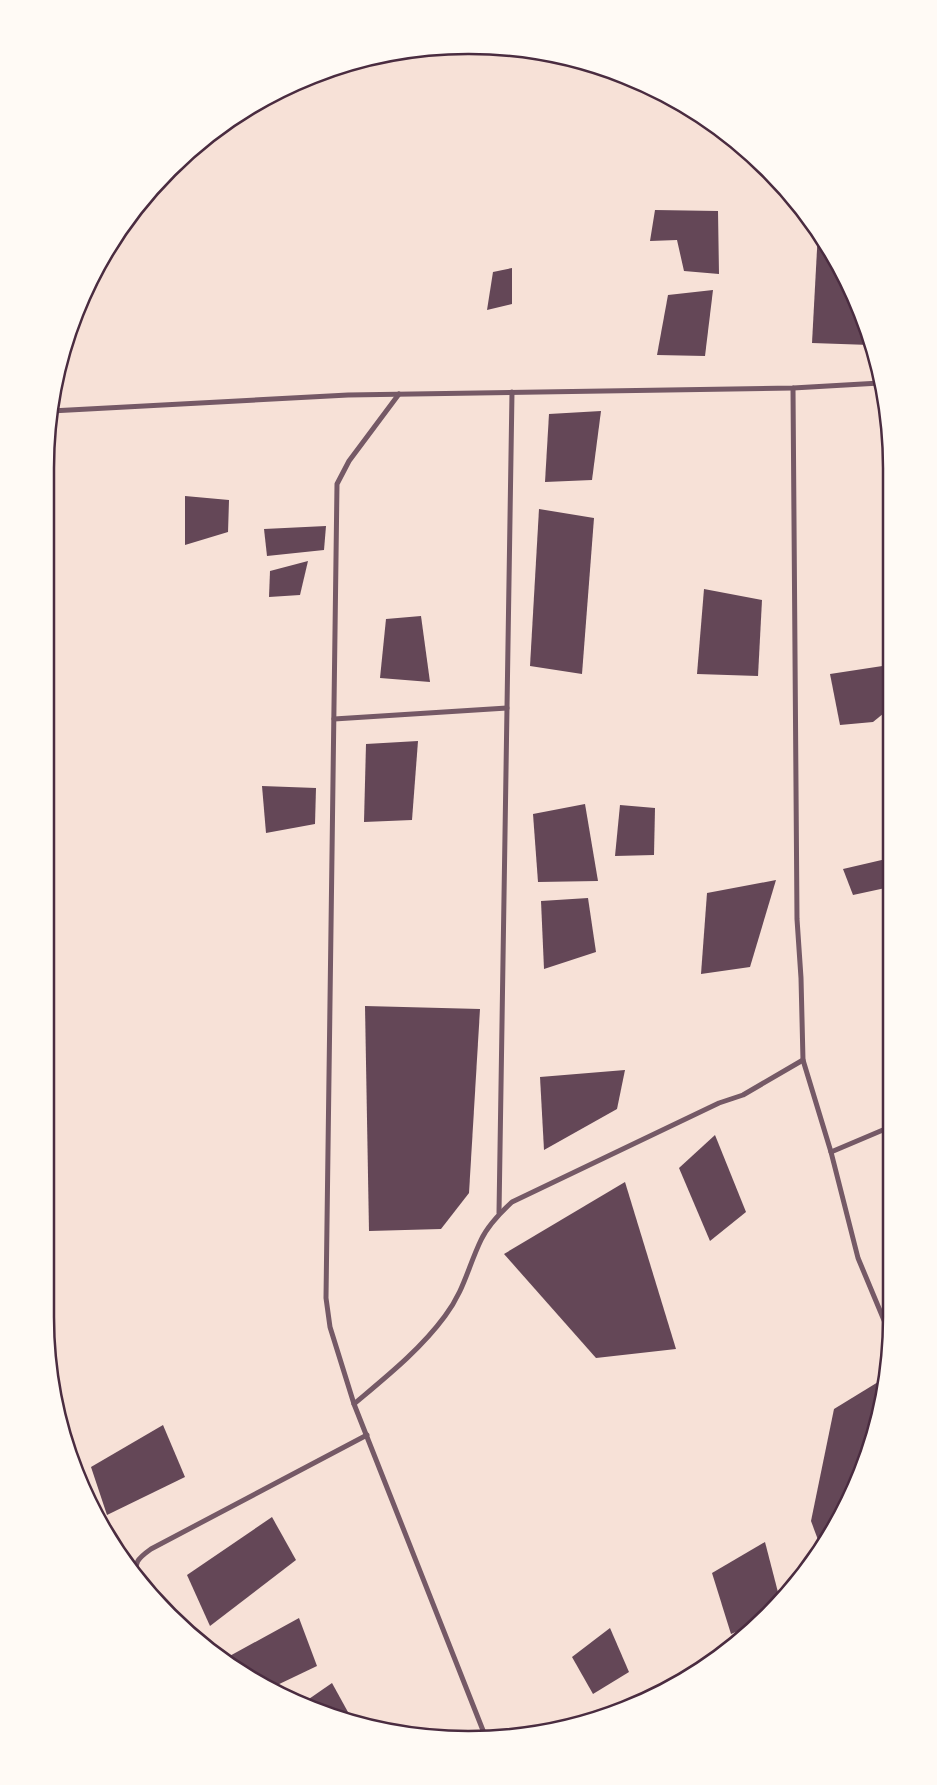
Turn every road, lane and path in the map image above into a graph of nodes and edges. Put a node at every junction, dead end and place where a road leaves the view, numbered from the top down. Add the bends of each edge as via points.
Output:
1 (874, 383) edge
2 (793, 388) junction
3 (512, 392) junction
4 (399, 394) junction
5 (58, 411) edge
6 (507, 708) junction
7 (334, 719) junction
8 (803, 1060) junction
9 (883, 1130) edge
10 (831, 1152) junction
11 (499, 1214) junction
12 (883, 1318) edge
13 (354, 1404) junction
14 (367, 1435) junction
15 (136, 1564) edge
16 (483, 1730) edge

1 - 2 street
2 - 3 street
2 - 8 street via 797,919
3 - 4 street
3 - 6 street
4 - 5 street
4 - 7 street via 348,461 337,484
6 - 7 street
6 - 11 street
7 - 13 street via 326,1298 330,1328
8 - 10 street
8 - 11 street via 743,1095 719,1103 512,1202
9 - 10 street
10 - 12 street via 858,1258
11 - 13 street via 481,1239 464,1285 446,1316 402,1362
13 - 14 street
14 - 15 street via 151,1550 141,1556
14 - 16 street

